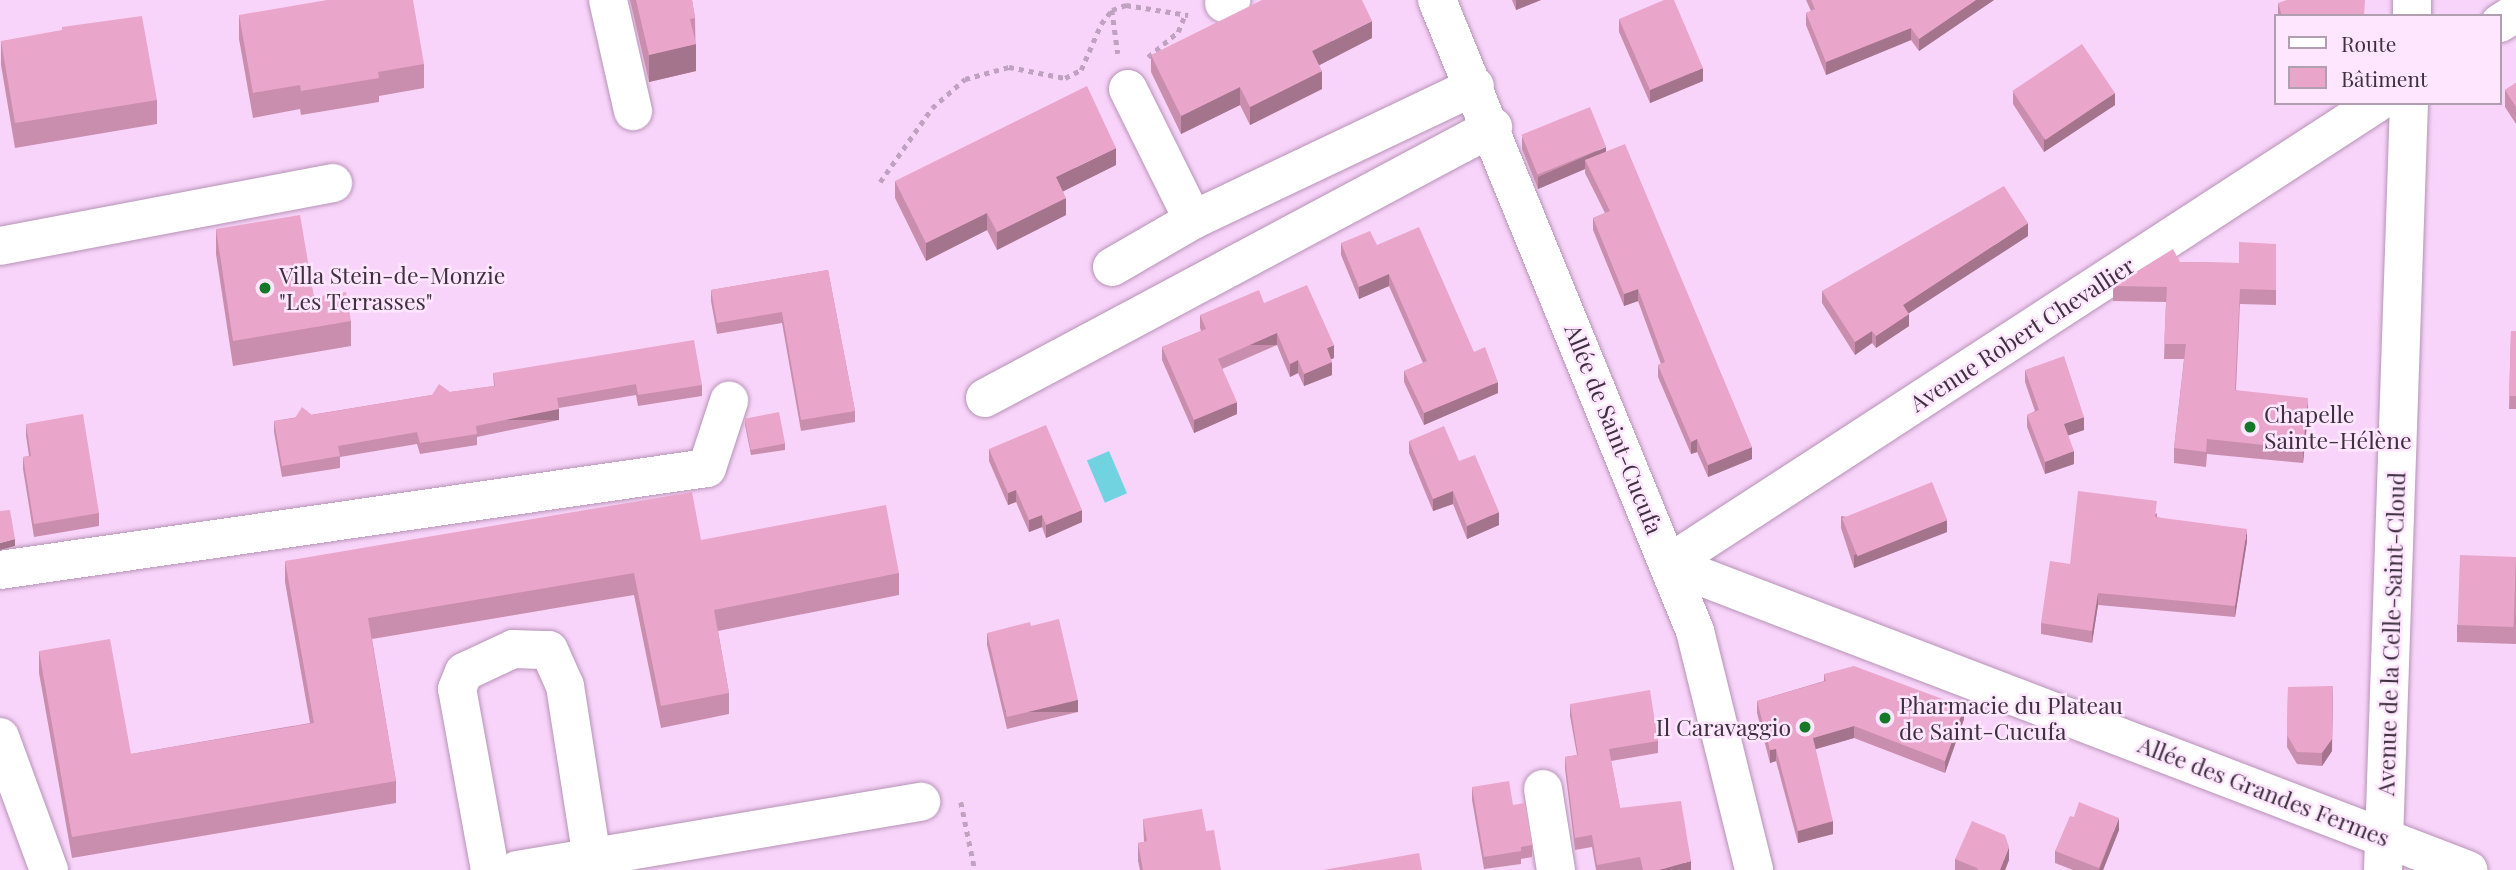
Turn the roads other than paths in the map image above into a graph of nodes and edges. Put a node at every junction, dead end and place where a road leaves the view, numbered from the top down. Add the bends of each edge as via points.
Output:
1 (608, 0) edge
2 (1437, 0) edge
3 (1130, 74) road end
4 (1475, 86) junction
5 (2374, 105) edge
6 (2409, 105) edge
7 (633, 111) dead end
8 (1493, 127) junction
9 (333, 183) dead end
10 (1193, 220) junction
11 (0, 246) edge
12 (1112, 267) dead end
13 (985, 398) dead end
14 (729, 401) dead end
15 (1668, 564) junction
16 (0, 570) edge
17 (0, 737) edge
18 (1543, 789) dead end
19 (921, 802) road end
20 (2383, 853) edge
21 (592, 858) junction
22 (50, 870) edge
23 (489, 870) edge
24 (517, 870) edge
25 (1556, 870) edge
26 (1754, 870) edge
27 (2468, 870) edge

1 - 7 street
2 - 4 street, Allée de Saint-Cucufa
3 - 10 street
4 - 8 street, Allée de Saint-Cucufa
4 - 10 street
5 - 15 street, Avenue Robert Chevallier
6 - 20 street, Avenue de la Celle-Saint-Cloud
8 - 13 street
8 - 15 street, Allée de Saint-Cucufa
9 - 11 street
10 - 12 street
14 - 16 street via 706,468
15 - 20 street, Allée des Grandes Fermes
15 - 26 street, Allée de Saint-Cucufa via 1695,631
17 - 22 street
18 - 25 street
19 - 21 street
20 - 27 street, Allée des Grandes Fermes
21 - 23 street via 565,686 549,650 513,649 464,672 457,689
21 - 24 street

